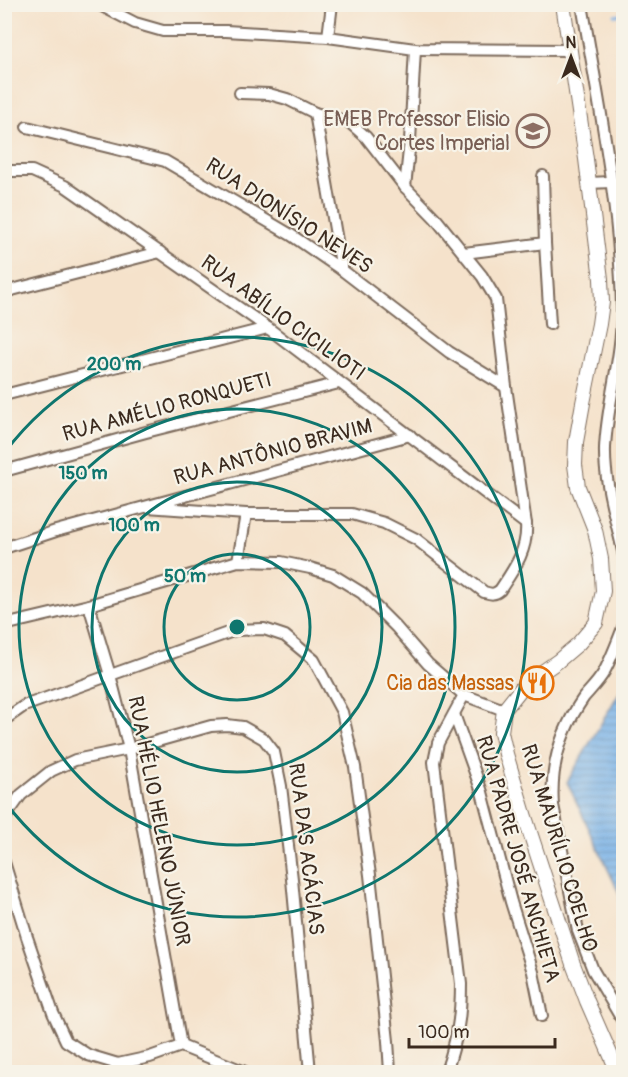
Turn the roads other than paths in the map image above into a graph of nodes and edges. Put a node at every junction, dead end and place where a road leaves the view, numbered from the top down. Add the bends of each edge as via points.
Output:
1 (98, 4) edge
2 (332, 4) edge
3 (563, 4) edge
4 (582, 4) edge
5 (328, 37) junction
6 (415, 49) junction
7 (569, 50) junction
8 (240, 93) dead end
9 (315, 113) junction
10 (27, 127) dead end
11 (4, 171) edge
12 (543, 176) dead end
13 (611, 182) junction
14 (589, 183) junction
15 (405, 187) junction
16 (545, 243) junction
17 (160, 252) junction
18 (464, 253) junction
19 (342, 270) junction
20 (4, 292) edge
21 (550, 324) dead end
22 (268, 328) junction
23 (339, 383) junction
24 (506, 387) junction
25 (4, 395) edge
26 (410, 435) junction
27 (4, 471) edge
28 (147, 507) junction
29 (246, 514) junction
30 (526, 524) junction
31 (4, 548) edge
32 (624, 556) edge
33 (238, 561) junction
34 (89, 605) junction
35 (4, 625) edge
36 (624, 625) edge
37 (110, 675) junction
38 (464, 695) junction
39 (504, 710) junction
40 (454, 714) junction
41 (4, 720) edge
42 (129, 749) junction
43 (4, 819) edge
44 (4, 862) edge
45 (542, 1016) dead end
46 (624, 1023) edge
47 (180, 1046) junction
48 (619, 1069) edge
49 (245, 1072) edge
50 (310, 1072) edge
51 (390, 1072) edge
52 (446, 1072) edge

1 - 5 street via 135,24 164,31
2 - 5 street
3 - 7 main road
4 - 13 street
5 - 6 street
6 - 7 street
6 - 15 street
7 - 14 main road
8 - 9 street via 269,94
9 - 15 street via 349,123 366,137
9 - 19 street
10 - 19 street, RUA DIONÍSIO NEVES via 165,161
11 - 17 street, RUA ABÍLIO CICILIOTI via 32,171 65,186
12 - 16 street
13 - 14 street
13 - 32 street via 622,309 620,354 605,448
14 - 39 main road via 602,302 575,465 578,487 595,530 603,591 596,623 558,661 524,685
15 - 18 street
16 - 18 street
16 - 21 street
17 - 20 street
17 - 22 street, RUA ABÍLIO CICILIOTI
18 - 24 street via 496,299
19 - 24 street, RUA DIONÍSIO NEVES via 449,352
22 - 23 street, RUA ABÍLIO CICILIOTI
22 - 25 street
23 - 26 street, RUA ABÍLIO CICILIOTI
23 - 27 street, RUA AMÉLIO RONQUETI
24 - 30 street
26 - 28 street, RUA ANTÔNIO BRAVIM
26 - 30 street, RUA ABÍLIO CICILIOTI
28 - 29 street
28 - 31 street, RUA ANTÔNIO BRAVIM
29 - 30 street via 352,513 384,523 416,539 491,594 500,590 525,548
29 - 33 street
33 - 34 street
33 - 38 street via 281,562 333,575 362,593 428,664
34 - 35 street
34 - 37 street, RUA HÉLIO HELENO JÚNIOR
36 - 46 street via 603,674 565,730 552,774 553,805 578,931 593,970
37 - 41 street via 24,706
37 - 42 street, RUA HÉLIO HELENO JÚNIOR
37 - 51 street via 236,630 264,629 285,636 314,660 342,712 356,767
38 - 39 street
38 - 40 street
39 - 48 main road, RUA MAURÍLIO COELHO via 501,732 524,814 580,982
40 - 45 street, RUA PADRE JOSÉ ANCHIETA via 482,792
40 - 52 street via 438,743 434,762 461,984 461,1018
42 - 43 street, RUA DAS ACÁCIAS via 75,760 51,771 21,795
42 - 47 street, RUA HÉLIO HELENO JÚNIOR
42 - 50 street, RUA DAS ACÁCIAS via 227,725 254,732 274,752 292,879
44 - 47 street via 53,1013 66,1041 88,1056 117,1064
47 - 49 street

